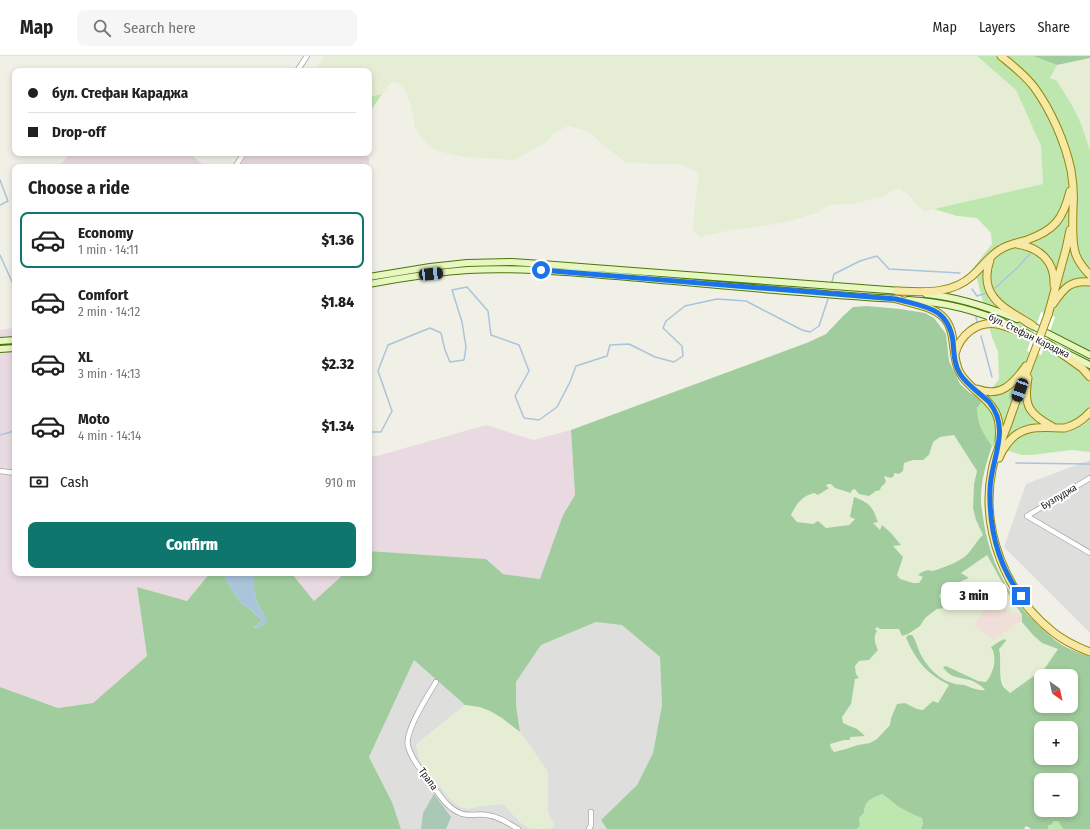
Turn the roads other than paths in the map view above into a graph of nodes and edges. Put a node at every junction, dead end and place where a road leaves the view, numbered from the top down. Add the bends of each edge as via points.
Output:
1 (307, 56) edge
2 (1000, 56) edge
3 (299, 68) edge
4 (1072, 183) junction
5 (1072, 220) junction
6 (1014, 243) junction
7 (990, 258) junction
8 (1090, 275) edge
9 (372, 277) edge
10 (1090, 282) edge
11 (372, 283) edge
12 (897, 291) junction
13 (896, 299) junction
14 (1049, 312) junction
15 (1032, 325) junction
16 (1027, 334) junction
17 (12, 340) edge
18 (0, 341) edge
19 (1048, 344) junction
20 (12, 348) edge
21 (0, 349) edge
22 (1090, 355) edge
23 (1032, 356) junction
24 (955, 358) junction
25 (1090, 365) edge
26 (1090, 377) edge
27 (972, 386) junction
28 (1090, 412) edge
29 (1053, 427) junction
30 (998, 449) junction
31 (992, 469) junction
32 (0, 471) edge
33 (12, 473) edge
34 (1090, 478) edge
35 (1090, 552) edge
36 (1090, 652) edge
37 (436, 682) dead end
38 (591, 812) dead end
39 (518, 829) edge
40 (590, 829) edge

1 - 3 street
2 - 4 main road via 1018,70 1046,105 1066,153
4 - 5 main road
4 - 6 main road via 1060,219 1037,235
5 - 8 main road via 1076,255
5 - 14 main road
6 - 7 main road
6 - 14 main road via 1036,250 1049,263 1054,280
7 - 12 main road via 972,276 954,287 935,292
7 - 15 main road via 987,276 992,296 1003,307
9 - 12 main road, бул. Стефан Караджа via 437,266 512,262
10 - 14 main road via 1075,283 1066,287
11 - 13 main road, бул. Стефан Караджа via 467,270 513,269
12 - 15 main road, бул. Стефан Караджа via 957,299
13 - 16 main road, бул. Стефан Караджа via 956,306 999,320
13 - 24 main road via 937,312 943,317 950,329
14 - 23 main road, bridge
15 - 22 main road, бул. Стефан Караджа
16 - 19 main road, бул. Стефан Караджа
16 - 24 main road via 999,325 980,326 961,339
17 - 18 main road
19 - 25 main road, бул. Стефан Караджа
19 - 26 main road via 1082,368
20 - 21 main road
23 - 27 main road via 1016,379 1002,390 992,393
23 - 29 main road via 1026,390 1028,403 1035,415
23 - 30 main road
24 - 27 main road via 960,374
27 - 30 main road via 995,410 999,430
28 - 29 main road via 1074,425 1065,428
29 - 31 main road via 1028,429 1018,434 1007,443
30 - 31 main road
31 - 36 main road via 992,529 1009,578 1043,624 1064,640
32 - 33 street
34 - 35 street, Бузлуджа via 1027,516
37 - 39 street, Трапа via 409,733 407,744 411,753 427,778 454,810 466,815 492,815
38 - 40 street

